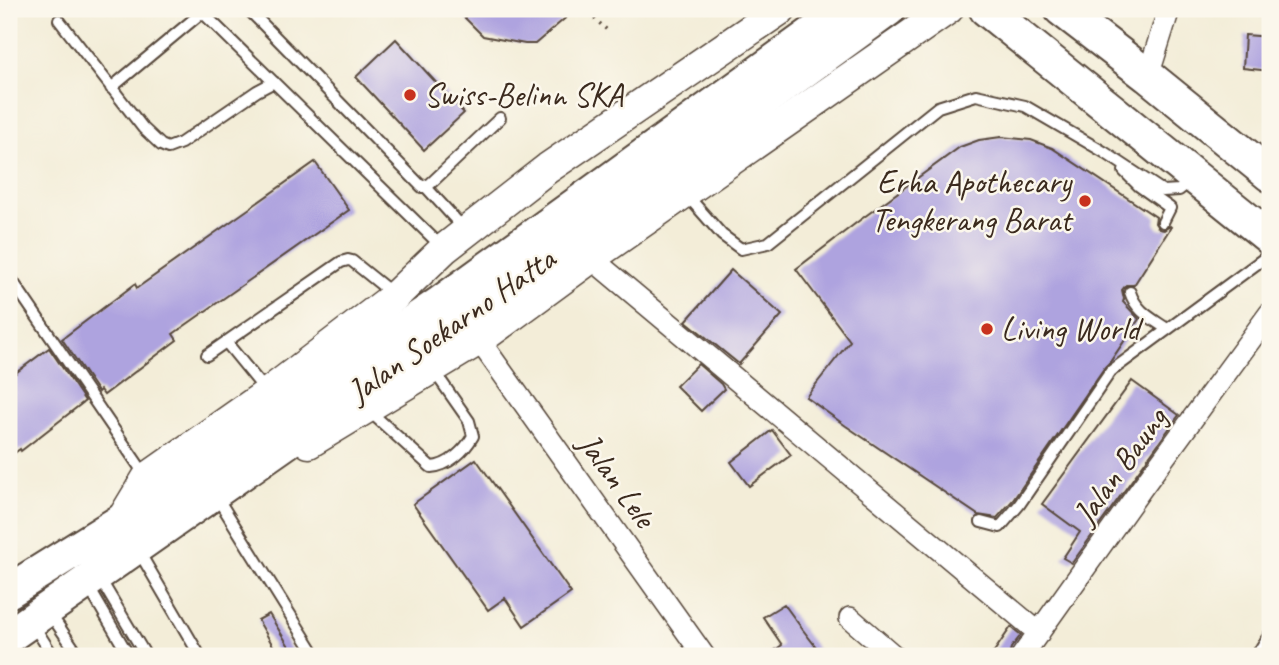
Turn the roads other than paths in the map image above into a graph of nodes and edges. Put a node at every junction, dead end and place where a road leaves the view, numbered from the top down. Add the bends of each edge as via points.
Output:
1 (248, 9) edge
2 (781, 9) edge
3 (846, 9) edge
4 (889, 9) edge
5 (948, 9) edge
6 (986, 9) edge
7 (1061, 9) edge
8 (1169, 9) edge
9 (203, 10) edge
10 (59, 20) dead end
11 (1148, 76) junction
12 (274, 82) junction
13 (111, 88) junction
14 (500, 118) dead end
15 (1104, 152) junction
16 (1270, 175) edge
17 (1195, 177) junction
18 (425, 186) junction
19 (684, 192) junction
20 (1163, 222) dead end
21 (1270, 238) edge
22 (455, 240) junction
23 (1270, 254) edge
24 (591, 258) junction
25 (9, 276) edge
26 (1130, 292) dead end
27 (395, 296) junction
28 (1270, 313) edge
29 (459, 322) junction
30 (1167, 329) junction
31 (226, 342) junction
32 (207, 355) dead end
33 (432, 368) junction
34 (268, 393) junction
35 (366, 408) junction
36 (147, 478) junction
37 (218, 499) junction
38 (981, 522) dead end
39 (111, 558) junction
40 (10, 588) edge
41 (850, 618) dead end
42 (29, 622) edge
43 (1039, 634) junction
44 (1270, 634) edge
45 (53, 656) edge
46 (79, 656) edge
47 (129, 656) edge
48 (146, 656) edge
49 (200, 656) edge
50 (316, 656) edge
51 (704, 656) edge
52 (894, 656) edge
53 (1022, 656) edge
54 (1256, 656) edge

1 - 18 lane via 419,185
2 - 22 street, Jalan Soekarno Hatta via 548,168
3 - 29 main road, Jalan Soekarno Hatta
4 - 29 main road, Jalan Soekarno Hatta
5 - 19 street
6 - 17 main road
7 - 11 main road
8 - 11 street
9 - 12 lane
9 - 13 lane
10 - 13 lane
11 - 16 main road
12 - 13 lane via 168,148 149,134
12 - 22 lane
14 - 18 lane
15 - 17 lane via 1163,191 1179,190
15 - 19 lane via 1024,106 976,95 938,107 768,243 741,249 722,235
15 - 20 lane via 1170,208
17 - 21 main road
18 - 22 lane
19 - 24 street
22 - 27 street, Jalan Soekarno Hatta
23 - 30 lane
24 - 29 street
24 - 43 street
25 - 36 lane
26 - 30 lane via 1140,311
27 - 31 lane via 348,260
27 - 34 street, Jalan Soekarno Hatta
28 - 43 street, Jalan Baung
29 - 33 street
29 - 39 main road, Jalan Soekarno Hatta
29 - 51 street, Jalan Lele
30 - 38 lane via 1111,371 1000,527
31 - 32 lane
31 - 34 lane
33 - 35 street
33 - 35 lane via 469,421 473,436 442,467 431,467
34 - 36 street, Jalan Soekarno Hatta
35 - 37 street
36 - 39 street, Jalan Soekarno Hatta
37 - 39 street
37 - 50 lane
39 - 40 main road, Jalan Soekarno Hatta
39 - 42 main road, Jalan Soekarno Hatta
39 - 47 lane
39 - 48 lane
39 - 49 lane
41 - 52 street
42 - 45 lane
42 - 46 lane
43 - 53 street, Jalan Baung
44 - 54 lane

